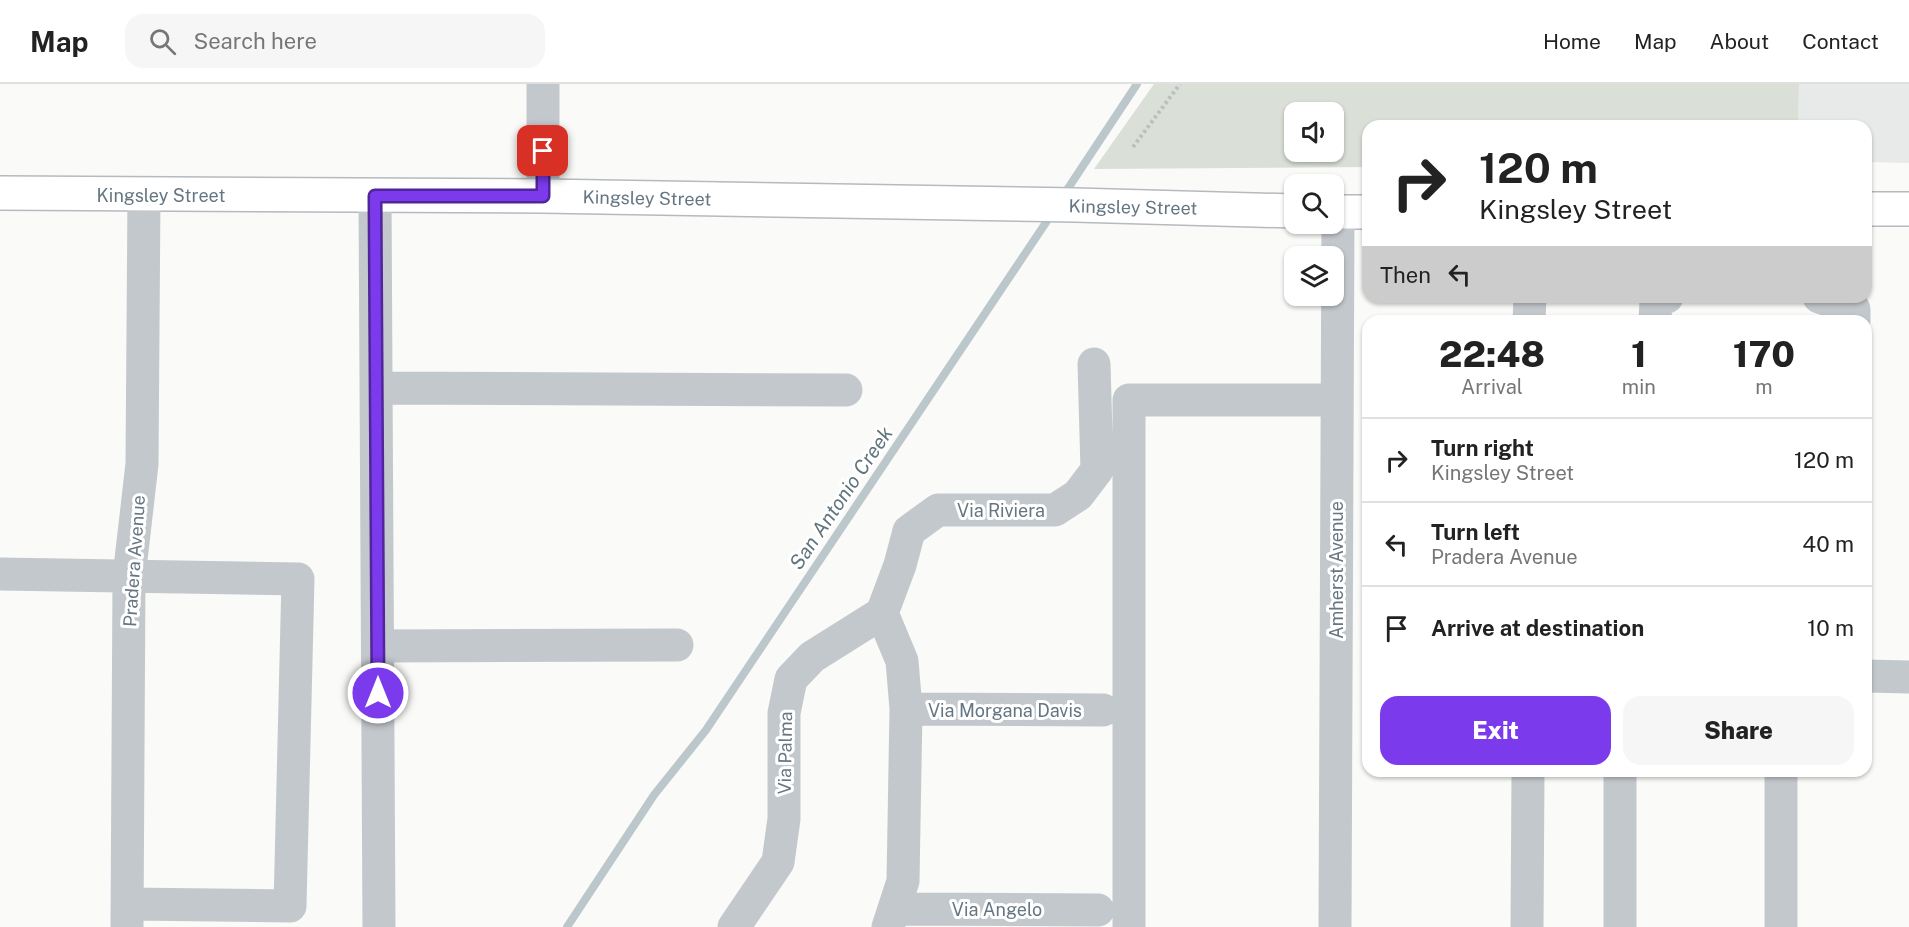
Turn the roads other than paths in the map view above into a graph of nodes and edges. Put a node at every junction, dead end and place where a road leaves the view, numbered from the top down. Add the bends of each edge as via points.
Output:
1 (543, 84) edge
2 (0, 193) edge
3 (144, 195) junction
4 (375, 196) junction
5 (543, 196) junction
6 (1872, 209) edge
7 (1909, 209) edge
8 (1284, 211) edge
9 (1346, 212) edge
10 (1836, 303) edge
11 (1854, 315) edge
12 (1094, 364) dead end
13 (376, 388) junction
14 (846, 390) dead end
15 (1337, 400) junction
16 (0, 574) edge
17 (130, 576) junction
18 (882, 614) junction
19 (677, 645) dead end
20 (378, 646) junction
21 (1872, 676) edge
22 (1909, 677) edge
23 (906, 709) junction
24 (1103, 710) dead end
25 (1528, 777) edge
26 (1620, 777) edge
27 (1781, 777) edge
28 (1098, 910) dead end
29 (128, 916) edge
30 (892, 918) edge
31 (379, 927) edge
32 (734, 927) edge
33 (1129, 927) edge
34 (1335, 927) edge
35 (1527, 927) edge
36 (1620, 927) edge
37 (1782, 927) edge

1 - 5 street
2 - 3 main road, Kingsley Street
3 - 4 main road, Kingsley Street
3 - 17 street, Pradera Avenue via 142,464
4 - 5 main road, Kingsley Street
4 - 13 street
5 - 8 main road, Kingsley Street
6 - 7 main road
9 - 15 street, Amherst Avenue
10 - 11 street via 1854,309
12 - 18 street, Via Riviera via 1097,470 1078,495 1055,510 938,510 909,531
13 - 14 street
13 - 20 street
15 - 33 street via 1129,400
15 - 34 street, Amherst Avenue
16 - 17 street
17 - 29 street, Pradera Avenue
17 - 29 street via 298,579 290,906
18 - 23 street via 902,661
18 - 32 street, Via Palma via 812,657 791,679 784,713 784,819 778,862
19 - 20 street
20 - 31 street
21 - 22 street
23 - 24 street, Via Morgana Davis
23 - 30 street via 903,881
25 - 35 street
26 - 36 street
27 - 37 street
28 - 30 street, Via Angelo

